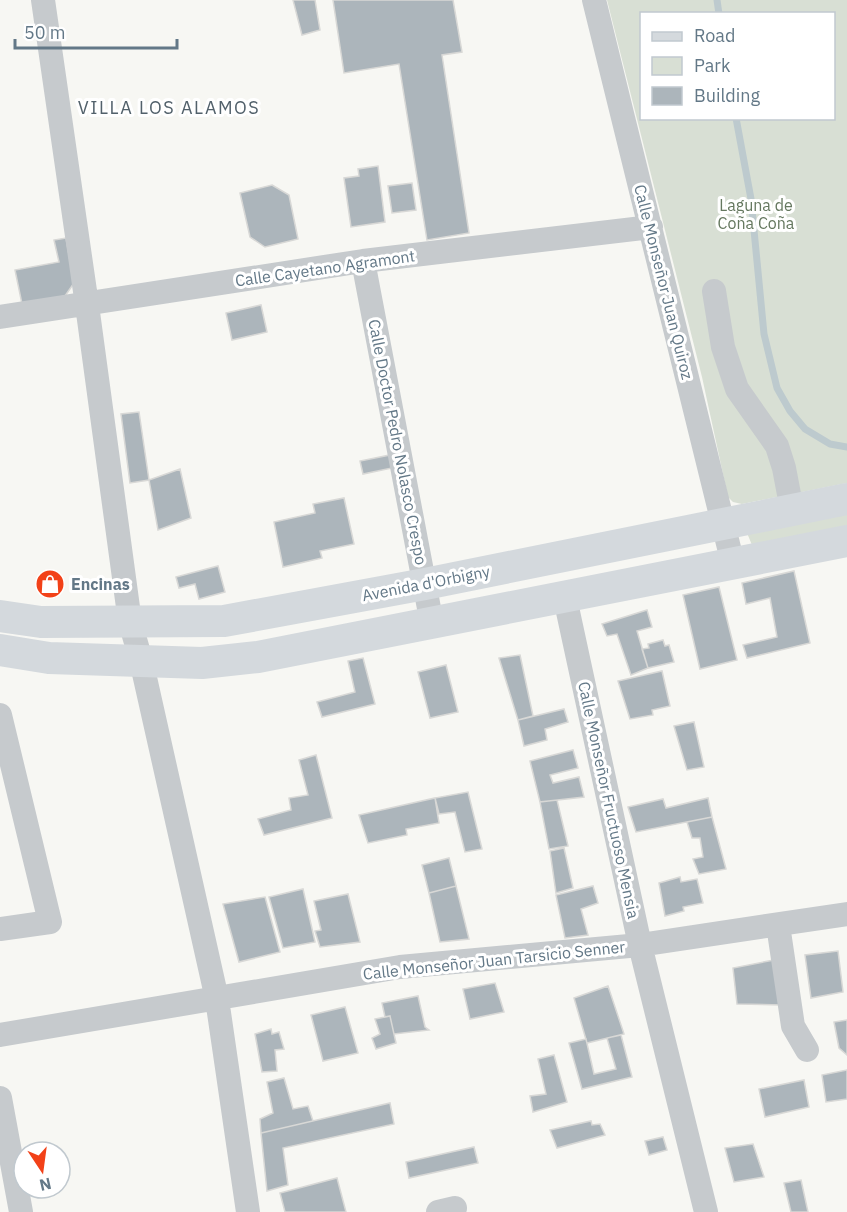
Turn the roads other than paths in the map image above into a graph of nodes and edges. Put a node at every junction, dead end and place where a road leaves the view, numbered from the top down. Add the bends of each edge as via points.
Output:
1 (43, 0) edge
2 (594, 0) edge
3 (651, 227) junction
4 (363, 261) junction
5 (714, 291) dead end
6 (87, 305) junction
7 (0, 317) edge
8 (847, 499) edge
9 (792, 510) junction
10 (725, 524) junction
11 (847, 541) edge
12 (733, 564) junction
13 (425, 584) junction
14 (564, 598) junction
15 (0, 616) edge
16 (130, 622) junction
17 (432, 624) junction
18 (0, 650) edge
19 (141, 660) junction
20 (0, 715) edge
21 (847, 914) edge
22 (778, 925) junction
23 (0, 929) edge
24 (640, 945) junction
25 (217, 999) junction
26 (0, 1035) edge
27 (807, 1050) dead end
28 (0, 1098) edge
29 (21, 1212) edge
30 (248, 1212) edge
31 (706, 1212) edge

1 - 6 street
2 - 3 street, Calle Monseñor Juan Quiroz
3 - 4 street, Calle Cayetano Agramont
3 - 10 street, Calle Monseñor Juan Quiroz
4 - 6 street, Calle Cayetano Agramont
4 - 13 street, Calle Doctor Pedro Nolasco Crespo
5 - 9 street via 723,347 737,389 777,446
6 - 7 street, Calle Cayetano Agramont
6 - 16 street
8 - 9 main road, Avenida d'Orbigny
9 - 10 main road, Avenida d'Orbigny
10 - 12 street, Calle Monseñor Juan Quiroz
10 - 13 main road, Avenida d'Orbigny
11 - 12 main road
12 - 14 main road
13 - 16 main road, Avenida d'Orbigny via 224,621
13 - 17 street, Calle Doctor Pedro Nolasco Crespo
14 - 17 main road
14 - 24 street, Calle Monseñor Fructuoso Mensia
15 - 16 main road, Avenida d'Orbigny via 41,622
16 - 19 street
17 - 19 main road via 258,657 202,663
18 - 19 main road via 49,658
19 - 25 street
20 - 23 street via 50,922
21 - 22 street, Calle Monseñor Juan Tarsicio Senner
22 - 24 street, Calle Monseñor Juan Tarsicio Senner
22 - 27 street via 793,1026
24 - 25 street, Calle Monseñor Juan Tarsicio Senner via 400,967
24 - 31 street, Calle Monseñor Fructuoso Mensia
25 - 26 street, Calle Monseñor Juan Tarsicio Senner
25 - 30 street
28 - 29 street

